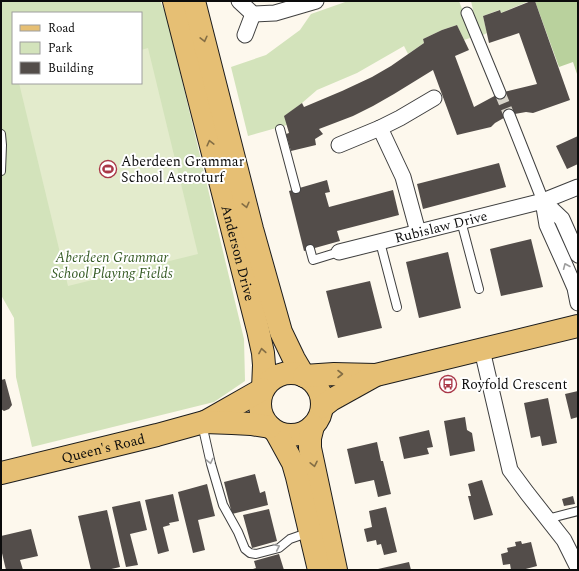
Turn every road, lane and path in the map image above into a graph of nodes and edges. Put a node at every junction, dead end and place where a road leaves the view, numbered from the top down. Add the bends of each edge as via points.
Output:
1 (174, 1) edge
2 (194, 1) edge
3 (239, 1) edge
4 (316, 1) edge
5 (467, 13) dead end
6 (253, 14) junction
7 (245, 35) dead end
8 (500, 93) tunnel mouth
9 (434, 98) dead end
10 (509, 115) tunnel mouth
11 (380, 128) junction
12 (280, 129) dead end
13 (1, 134) edge
14 (339, 145) dead end
15 (1, 172) edge
16 (578, 187) edge
17 (296, 189) dead end
18 (543, 201) junction
19 (461, 221) junction
20 (418, 232) junction
21 (380, 242) junction
22 (310, 249) dead end
23 (339, 252) joint
24 (578, 254) edge
25 (479, 289) dead end
26 (578, 303) edge
27 (397, 307) dead end
28 (578, 326) edge
29 (482, 350) junction
30 (376, 375) junction
31 (304, 376) junction
32 (263, 389) junction
33 (317, 417) junction
34 (203, 423) junction
35 (273, 430) junction
36 (1, 472) edge
37 (578, 510) edge
38 (547, 519) junction
39 (310, 532) junction
40 (578, 568) edge
41 (319, 570) edge
42 (336, 570) edge

32 -> 1 main road, Anderson Drive via 263,353 258,330
2 -> 31 main road, Anderson Drive via 281,332
3 - 6 street
4 - 6 street via 275,13
5 - 8 street
6 - 7 street
9 - 11 street
10 - 18 street
11 - 14 street
11 - 20 street via 403,177
12 - 17 lane
13 - 15 lane
16 - 18 street, Rubislaw Drive
18 - 19 street, Rubislaw Drive
18 - 24 street via 562,219
26 -> 18 street via 547,225
19 - 20 street, Rubislaw Drive
19 - 25 lane
20 - 21 street, Rubislaw Drive
21 - 23 street, Rubislaw Drive
21 - 27 lane
22 - 23 lane via 313,260
28 - 29 main road
29 - 30 main road
29 - 38 street via 510,470
31 -> 30 main road
30 - 33 main road via 331,400
31 - 32 main road via 285,374 276,377
31 - 33 main road via 312,381 321,398
32 - 34 main road, Queen's Road
32 - 35 main road via 260,397 261,414
33 - 35 main road via 305,432 295,435 285,435
33 -> 42 main road via 310,438 310,448
34 - 35 main road, Queen's Road via 251,424
34 - 36 main road, Queen's Road
34 -> 39 lane via 223,505 246,549 256,554 279,548 290,539
35 - 39 main road via 293,463
37 - 38 lane
38 - 40 street via 564,540
39 - 41 main road

